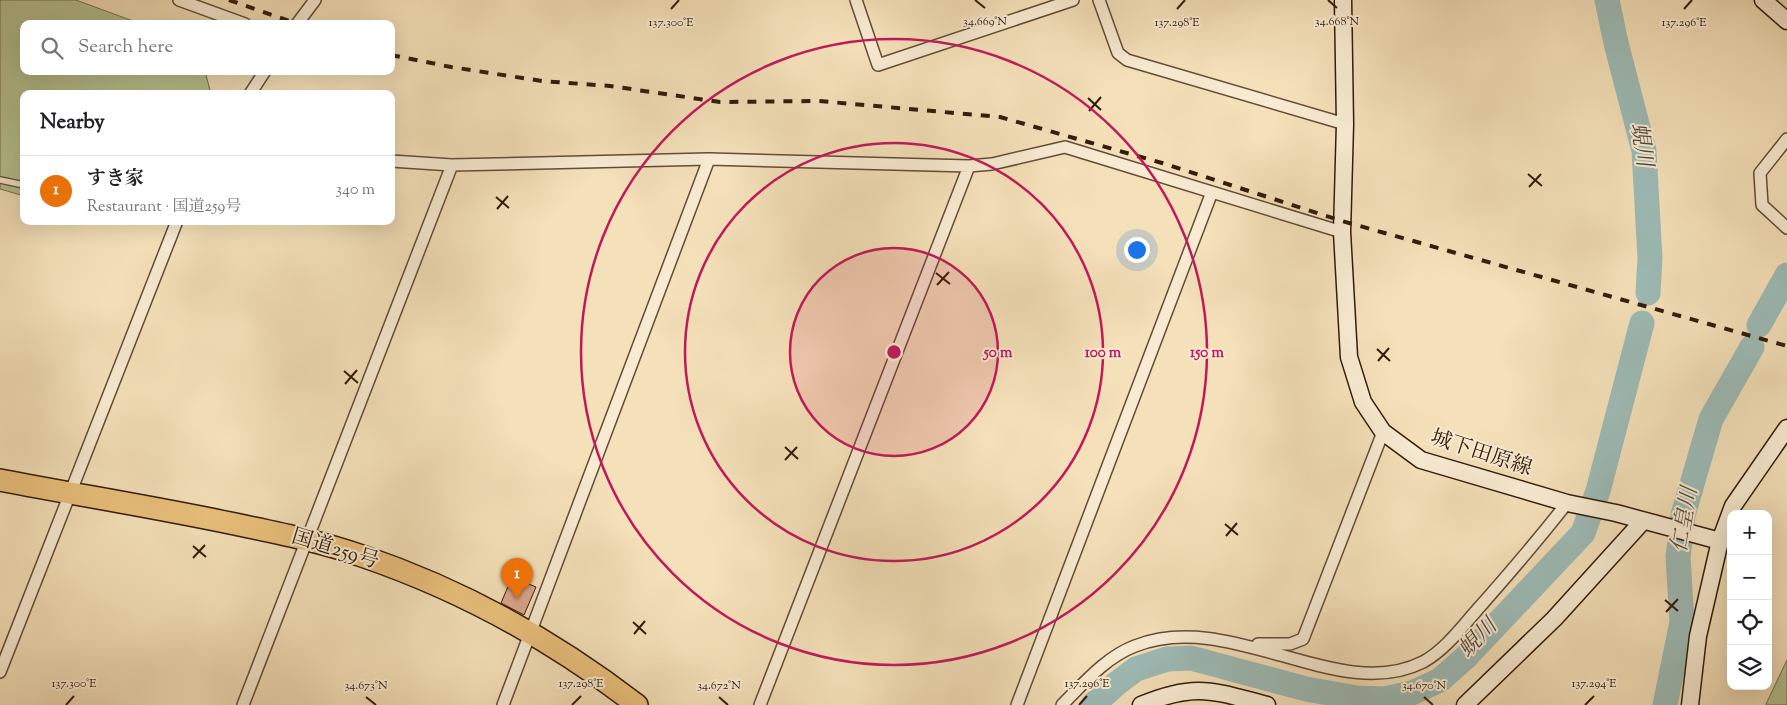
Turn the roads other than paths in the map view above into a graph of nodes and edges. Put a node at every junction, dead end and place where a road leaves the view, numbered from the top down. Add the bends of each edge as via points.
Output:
1 (179, 0) edge
2 (315, 0) edge
3 (856, 0) edge
4 (1073, 0) edge
5 (1099, 0) edge
6 (1342, 0) edge
7 (1763, 0) edge
8 (234, 20) edge
9 (299, 20) edge
10 (1787, 21) edge
11 (262, 75) edge
12 (253, 90) edge
13 (1345, 124) junction
14 (1787, 139) edge
15 (709, 159) junction
16 (395, 162) edge
17 (452, 165) junction
18 (969, 166) junction
19 (0, 180) edge
20 (20, 184) edge
21 (1212, 192) junction
22 (174, 225) edge
23 (1787, 228) edge
24 (1342, 232) junction
25 (1787, 428) edge
26 (1383, 432) junction
27 (0, 480) edge
28 (70, 493) junction
29 (1568, 503) junction
30 (1643, 521) junction
31 (307, 540) junction
32 (1720, 541) junction
33 (531, 632) junction
34 (1242, 643) junction
35 (0, 672) edge
36 (243, 705) edge
37 (503, 705) edge
38 (637, 705) edge
39 (760, 705) edge
40 (1017, 705) edge
41 (1062, 705) edge
42 (1141, 705) edge
43 (1267, 705) edge
44 (1465, 705) edge
45 (1690, 705) edge

1 - 8 street
2 - 9 street
3 - 4 street via 878,65
5 - 13 street via 1118,53 1127,60
6 - 13 main road, 城下田原線
7 - 10 main road
11 - 12 street
13 - 24 main road, 城下田原線
14 - 23 street via 1760,173 1762,206
15 - 17 street
15 - 18 street
15 - 33 street
16 - 17 street
17 - 31 street
18 - 21 street via 992,164 1064,147
18 - 39 street
19 - 20 lane
21 - 24 street
21 - 40 street
22 - 28 street
24 - 26 main road, 城下田原線 via 1349,357 1363,402
25 - 32 main road via 1733,506
26 - 29 main road, 城下田原線 via 1421,460
26 - 34 street via 1303,639 1290,644
27 - 28 highway, 国道259号
28 - 31 highway, 国道259号
28 - 35 street
29 - 30 main road, 城下田原線
29 - 34 street via 1528,553 1444,646 1423,662 1393,672 1363,673 1324,666
30 - 32 main road, 城下田原線
30 - 44 main road via 1554,619
31 - 33 highway, 国道259号 via 362,556 447,589
31 - 36 street
32 - 45 main road via 1698,636
33 - 37 street
33 - 38 highway, 国道259号
34 - 41 street via 1173,636 1134,646 1102,666
42 - 43 main road via 1189,690 1212,691

